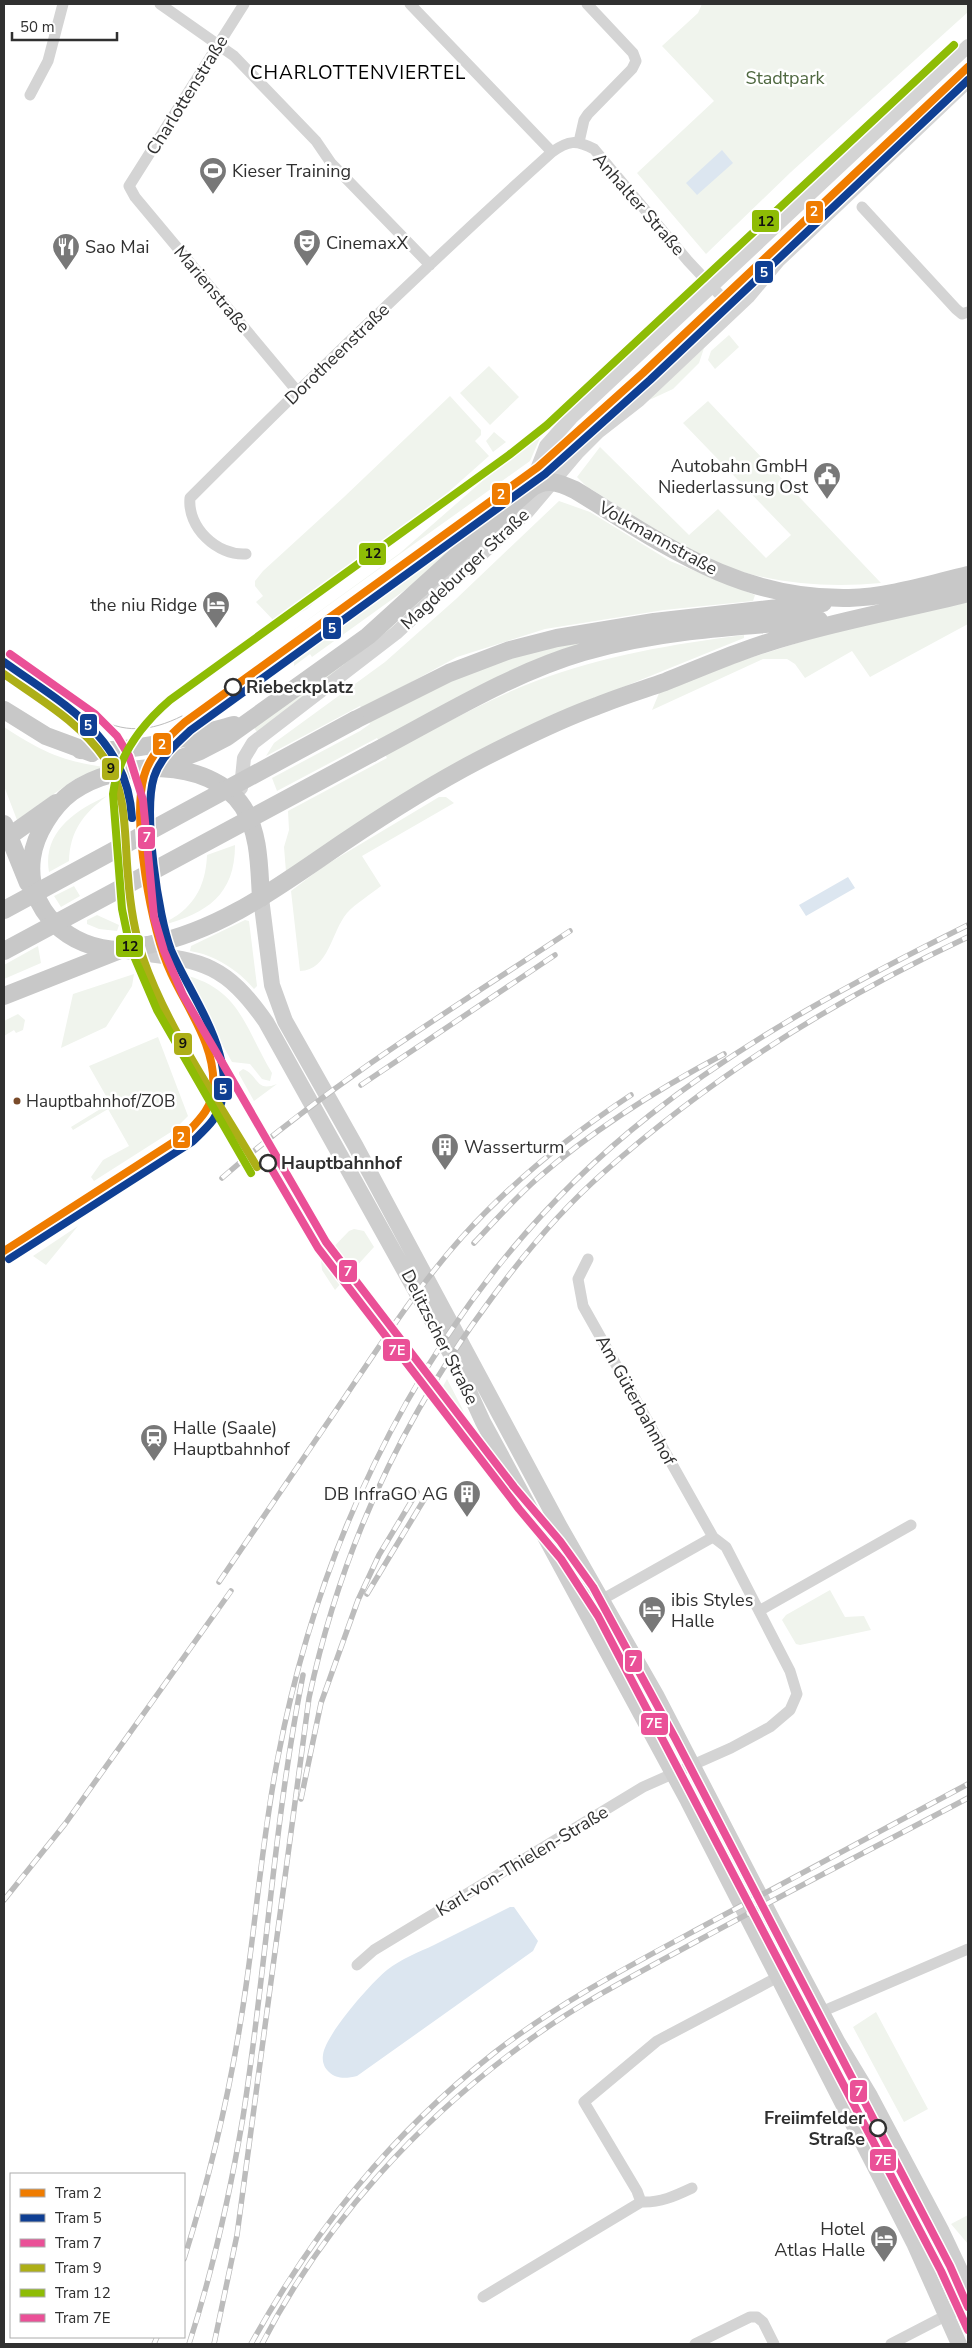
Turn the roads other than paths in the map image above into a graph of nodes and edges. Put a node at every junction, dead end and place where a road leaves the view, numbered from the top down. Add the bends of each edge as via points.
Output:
1 (63, 4) edge
2 (160, 4) edge
3 (244, 4) edge
4 (410, 4) edge
5 (587, 4) edge
6 (219, 44) junction
7 (968, 46) edge
8 (968, 81) edge
9 (30, 95) dead end
10 (579, 142) junction
11 (552, 152) junction
12 (129, 186) joint
13 (862, 207) dead end
14 (430, 265) junction
15 (713, 287) junction
16 (734, 310) junction
17 (968, 312) edge
18 (297, 391) junction
19 (554, 482) junction
20 (529, 490) junction
21 (246, 554) dead end
22 (968, 575) edge
23 (968, 594) edge
24 (850, 598) junction
25 (860, 617) junction
26 (4, 710) edge
27 (251, 721) junction
28 (100, 753) junction
29 (153, 768) junction
30 (69, 794) junction
31 (243, 807) junction
32 (5, 833) edge
33 (261, 898) junction
34 (38, 901) junction
35 (4, 910) edge
36 (167, 949) junction
37 (125, 950) junction
38 (4, 951) edge
39 (4, 996) edge
40 (588, 1259) dead end
41 (911, 1525) dead end
42 (713, 1537) junction
43 (603, 1599) junction
44 (759, 1611) junction
45 (693, 1765) junction
46 (673, 1774) junction
47 (968, 1948) edge
48 (356, 1965) dead end
49 (778, 1977) junction
50 (821, 2012) junction
51 (692, 2188) dead end
52 (641, 2202) junction
53 (968, 2287) edge
54 (482, 2297) dead end
55 (968, 2301) edge
56 (947, 2315) junction
57 (694, 2344) edge
58 (774, 2344) edge
59 (891, 2344) edge
60 (959, 2344) edge

1 - 9 street via 48,62
2 - 6 street
3 - 6 street, Charlottenstraße
4 - 11 street
5 - 10 street via 633,53 636,61 588,114
6 - 12 street, Charlottenstraße
6 - 14 street via 316,141 331,162
7 - 15 street, Magdeburger Straße
8 - 16 street, Magdeburger Straße via 778,261
10 - 11 street, Anhalter Straße via 564,144
10 - 15 street, Anhalter Straße via 594,149
11 - 14 street, Dorotheenstraße
12 - 18 street, Marienstraße
13 - 17 street via 956,309 962,314
14 - 18 street, Dorotheenstraße
15 - 16 street, Anhalter Straße
15 - 20 street, Magdeburger Straße via 554,436 546,446
16 - 19 street, Magdeburger Straße via 639,400 598,432
18 - 21 street, Dorotheenstraße via 190,498 191,515 204,536 227,551
19 - 20 main road via 541,482
19 - 24 main road, Volkmannstraße via 575,490 708,569 741,582 820,597
19 - 31 street, Magdeburger Straße via 528,511 396,633 253,743 242,766
20 - 27 main road, Magdeburger Straße via 368,636
22 - 24 main road, Volkmannstraße
23 - 25 main road
24 - 35 main road, bridge via 812,606 654,622 557,638 510,650 449,673 355,720
25 - 33 main road via 744,650 593,707 479,760 347,840
25 - 38 main road, bridge via 684,630 583,652 545,665 372,753
26 - 28 main road via 46,736 80,750
27 - 28 main road
27 - 29 main road, Magdeburger Straße via 200,752
28 - 29 main road
29 - 30 main road via 110,775
29 - 31 main road via 183,771 212,781
30 - 32 main road
30 - 34 main road via 49,818 35,843 31,875
31 - 33 main road via 257,850
32 - 34 main road
33 - 36 main road
33 - 43 main road, Delitzscher Straße via 272,985 285,1021 560,1527
34 - 37 main road via 53,923 72,938
36 - 37 main road
36 - 46 main road, Delitzscher Straße via 221,973 241,989 266,1022 442,1336 483,1422
37 - 39 main road
40 - 42 street, Am Güterbahnhof via 578,1279 583,1306
41 - 44 street
42 - 43 street
42 - 44 street, Am Güterbahnhof via 726,1547
43 - 45 main road, Delitzscher Straße
44 - 45 street, Am Güterbahnhof via 790,1670 797,1694 790,1710 770,1727
45 - 46 street, Karl-von-Thielen-Straße
45 - 50 main road, Delitzscher Straße
46 - 48 street, Karl-von-Thielen-Straße via 643,1787 374,1950
46 - 49 main road, Delitzscher Straße
47 - 50 street
49 - 52 street via 661,2038 584,2102
49 - 56 main road, Delitzscher Straße via 914,2243
50 - 53 main road, Delitzscher Straße via 874,2103
51 - 52 street via 672,2198 653,2203
52 - 54 street
55 - 56 street
56 - 59 street
56 - 60 main road, Delitzscher Straße
57 - 58 street via 750,2317 757,2317

